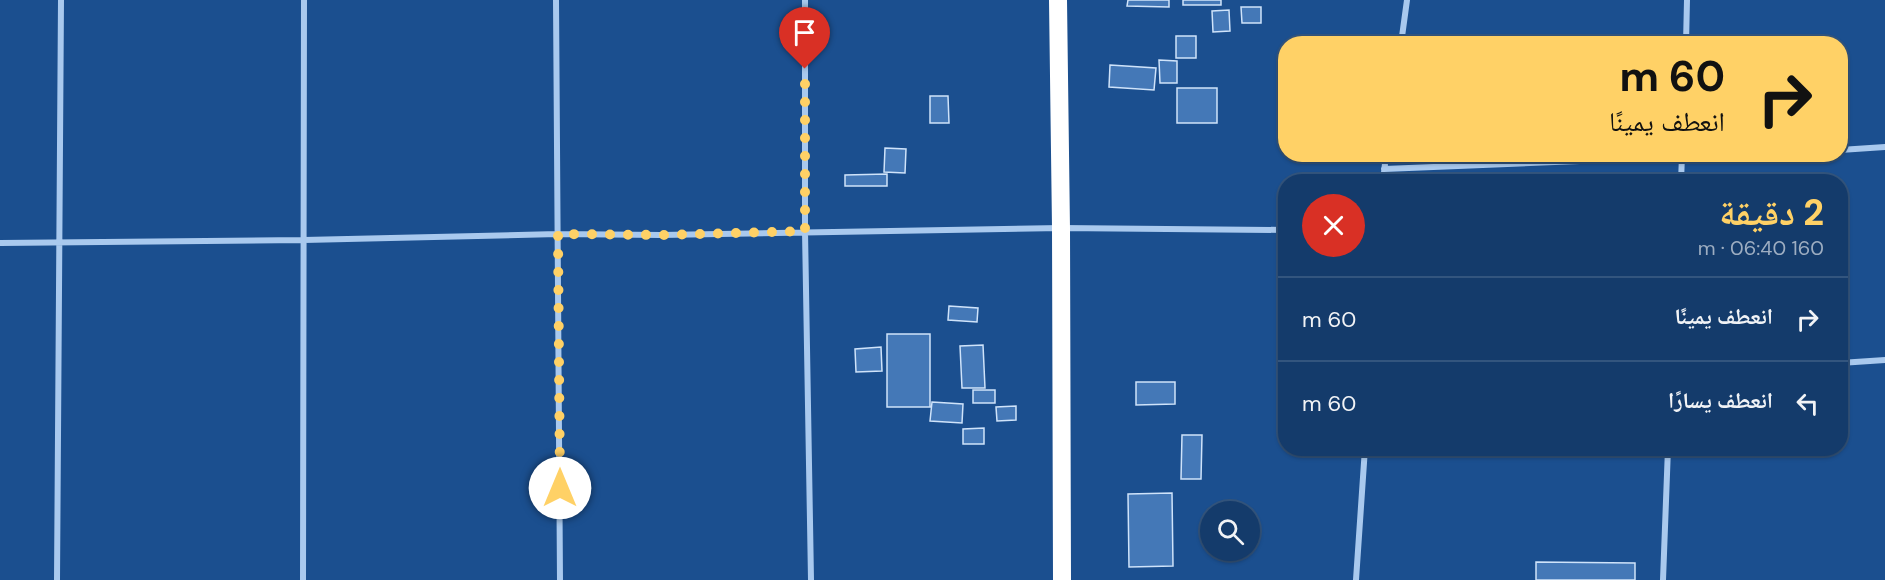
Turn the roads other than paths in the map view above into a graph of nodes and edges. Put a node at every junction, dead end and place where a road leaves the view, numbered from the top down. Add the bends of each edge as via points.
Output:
1 (61, 0) edge
2 (304, 0) edge
3 (556, 0) edge
4 (805, 0) edge
5 (1058, 0) edge
6 (1407, 0) edge
7 (1687, 0) edge
8 (1402, 36) edge
9 (1686, 36) edge
10 (1885, 147) edge
11 (1848, 149) edge
12 (1385, 162) edge
13 (1558, 162) edge
14 (1384, 169) junction
15 (1384, 174) edge
16 (1061, 228) junction
17 (805, 231) junction
18 (1278, 231) edge
19 (558, 234) junction
20 (304, 240) junction
21 (59, 242) junction
22 (0, 243) edge
23 (1885, 360) edge
24 (1848, 362) edge
25 (1364, 456) edge
26 (1668, 456) edge
27 (57, 580) edge
28 (303, 580) edge
29 (560, 580) edge
30 (811, 580) edge
31 (1062, 580) edge
32 (1356, 580) edge
33 (1663, 580) edge

1 - 21 street
2 - 20 street
3 - 19 street
4 - 17 street
5 - 16 highway
6 - 8 street
7 - 9 street
10 - 11 street
12 - 14 street
13 - 14 street
14 - 15 street
16 - 17 street
16 - 18 street
16 - 31 highway
17 - 19 street
17 - 30 street
19 - 20 street
19 - 29 street
20 - 21 street
20 - 28 street
21 - 22 street
21 - 27 street
23 - 24 street
25 - 32 street
26 - 33 street

